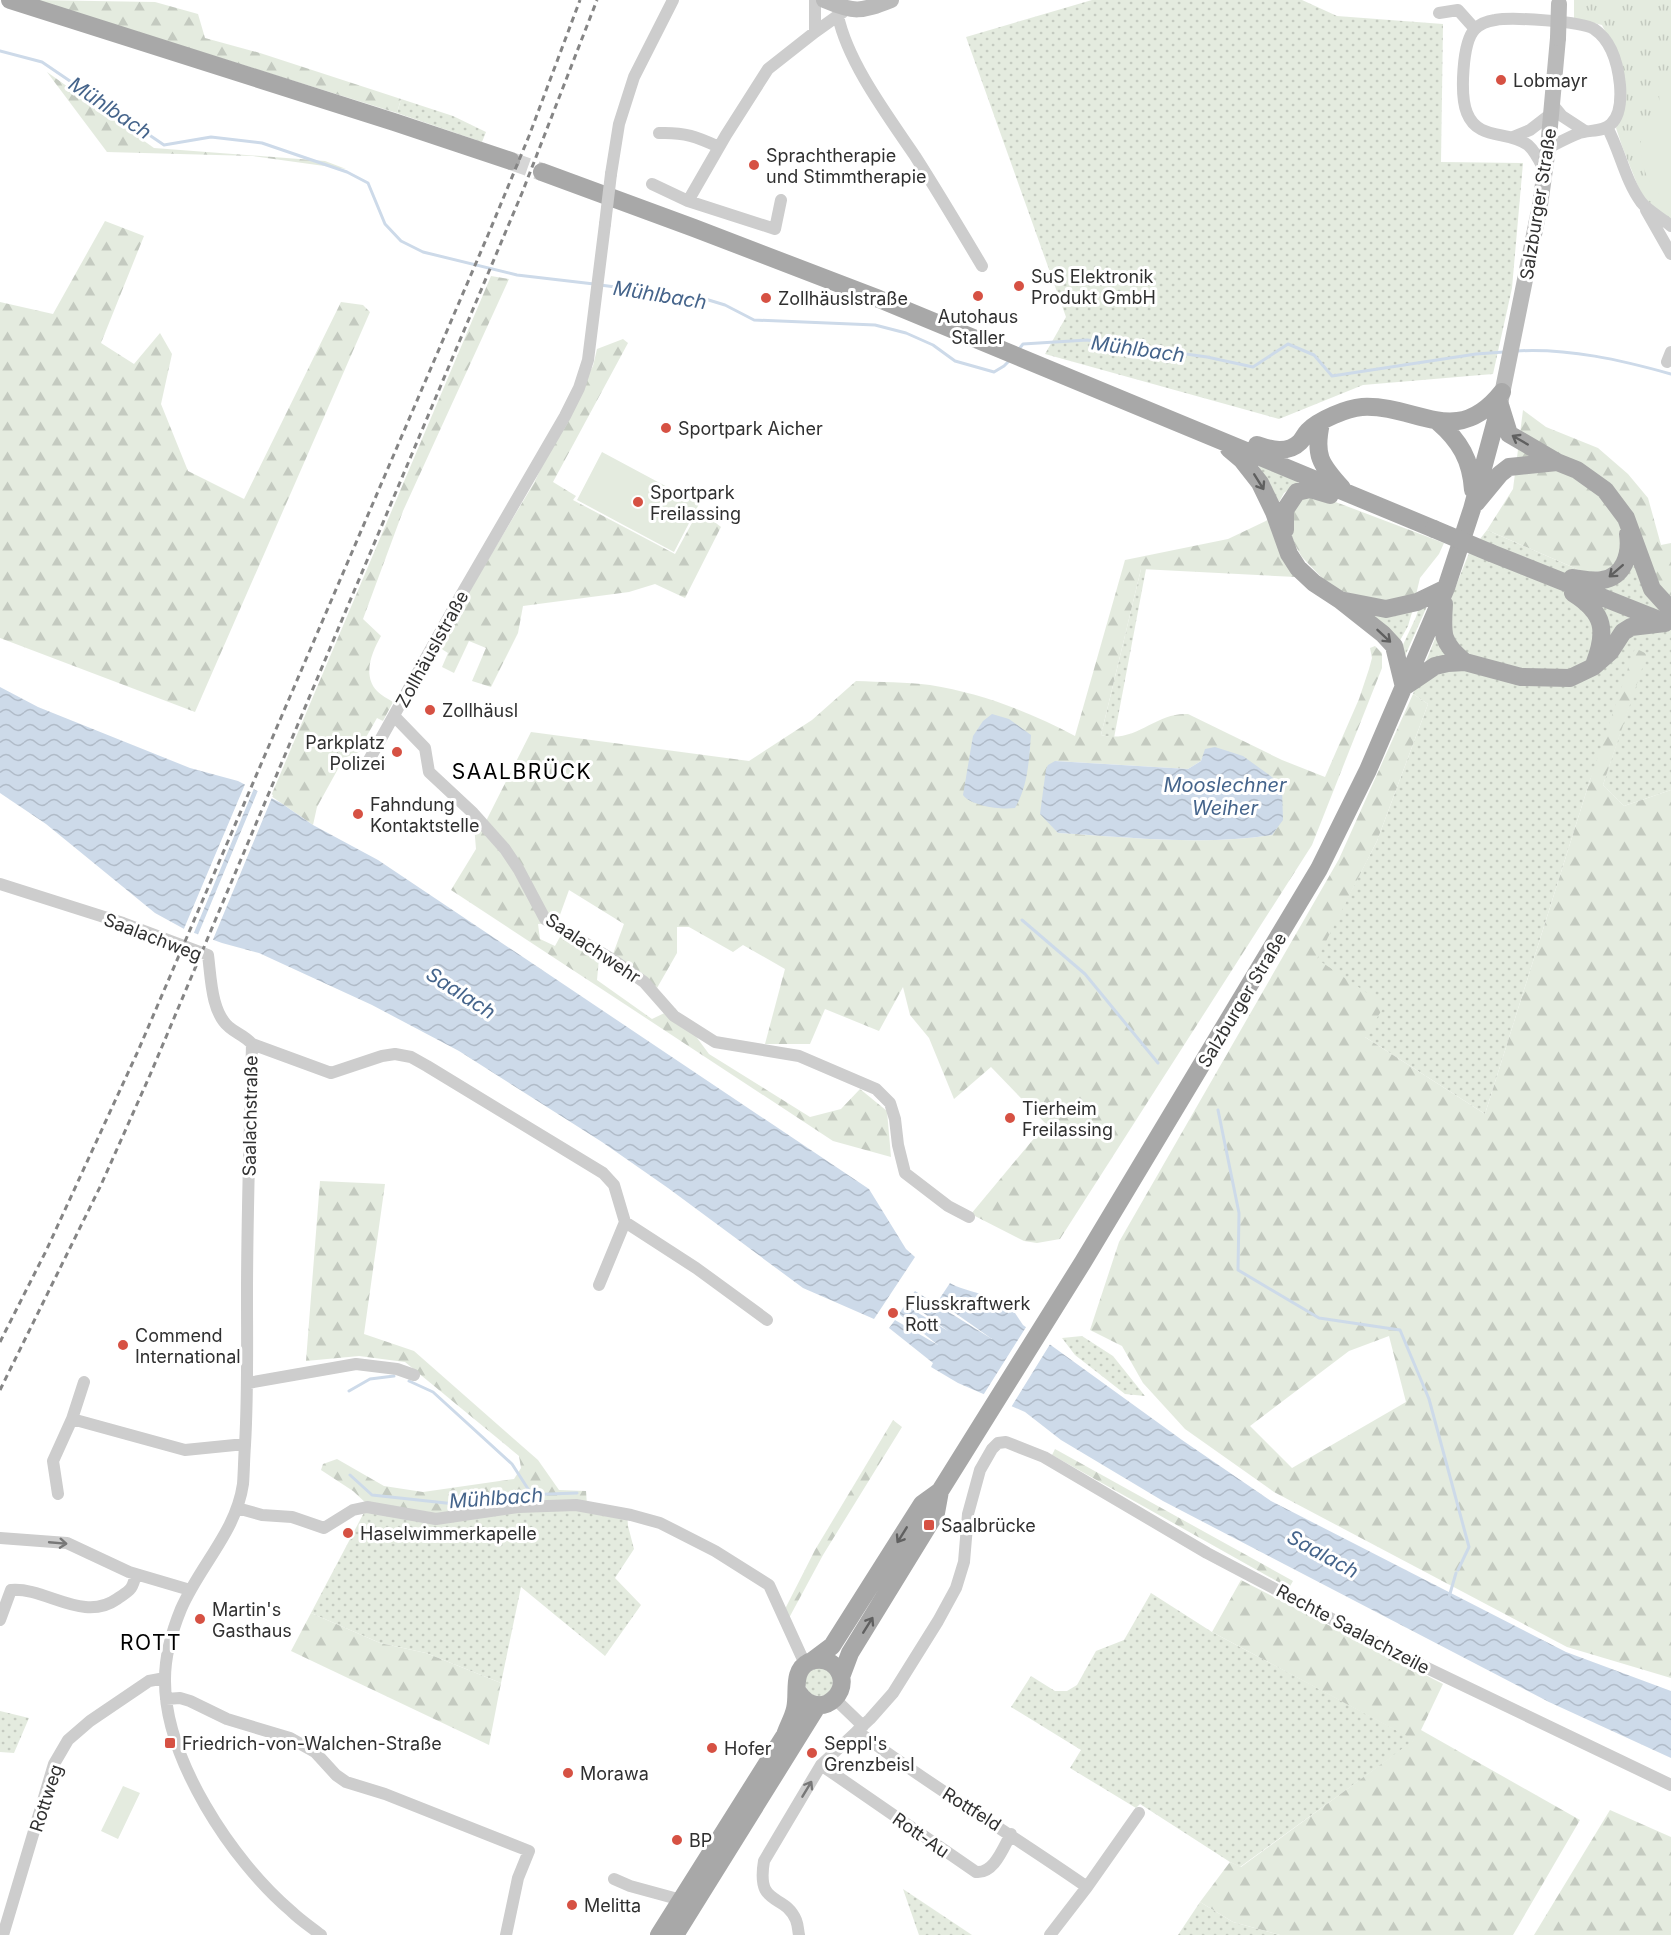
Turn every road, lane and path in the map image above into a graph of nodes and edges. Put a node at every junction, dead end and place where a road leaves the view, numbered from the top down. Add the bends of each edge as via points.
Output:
1 (10, 0) edge
2 (674, 0) edge
3 (815, 0) edge
4 (824, 0) edge
5 (891, 0) edge
6 (1559, 2) edge
7 (1457, 5) edge
8 (842, 13) junction
9 (1439, 13) dead end
10 (1474, 29) junction
11 (815, 32) junction
12 (1552, 109) junction
13 (1607, 127) junction
14 (1585, 131) junction
15 (659, 133) dead end
16 (1513, 137) junction
17 (720, 147) junction
18 (1548, 148) junction
19 (511, 161) tunnel mouth
20 (542, 172) tunnel mouth
21 (1545, 172) junction
22 (652, 184) dead end
23 (782, 200) dead end
24 (688, 201) junction
25 (1642, 203) junction
26 (1671, 226) edge
27 (1671, 254) edge
28 (982, 266) dead end
29 (1501, 398) junction
30 (1438, 422) junction
31 (1321, 423) junction
32 (1219, 439) junction
33 (1557, 462) junction
34 (1344, 491) junction
35 (1472, 509) junction
36 (1390, 511) junction
37 (1626, 518) junction
38 (1286, 547) junction
39 (1538, 571) junction
40 (1446, 588) junction
41 (1340, 600) junction
42 (1669, 619) edge
43 (1466, 662) junction
44 (1593, 667) junction
45 (1404, 687) junction
46 (394, 717) junction
47 (369, 760) dead end
48 (0, 884) edge
49 (252, 1044) junction
50 (969, 1217) dead end
51 (625, 1222) junction
52 (599, 1285) dead end
53 (767, 1320) dead end
54 (414, 1375) dead end
55 (84, 1382) dead end
56 (248, 1386) junction
57 (72, 1419) junction
58 (245, 1444) junction
59 (940, 1491) junction
60 (58, 1494) dead end
61 (237, 1508) junction
62 (0, 1538) edge
63 (136, 1575) junction
64 (190, 1590) junction
65 (0, 1620) edge
66 (809, 1663) junction
67 (841, 1677) junction
68 (165, 1678) junction
69 (798, 1692) junction
70 (166, 1699) junction
71 (827, 1702) junction
72 (860, 1729) junction
73 (821, 1765) junction
74 (1671, 1785) edge
75 (1139, 1813) dead end
76 (1011, 1834) junction
77 (614, 1879) dead end
78 (1087, 1887) junction
79 (680, 1903) junction
80 (3, 1935) edge
81 (321, 1935) edge
82 (506, 1935) edge
83 (659, 1935) edge
84 (675, 1935) edge
85 (799, 1935) edge
86 (1050, 1935) edge

1 - 19 main road
2 - 46 street, Zollhäuslstraße, bridge via 634,77 619,124 588,360 579,388
3 - 11 street
4 - 8 main road
5 - 8 main road
6 - 12 main road, Salzburger Straße, bridge
7 - 9 street
7 - 10 street
8 - 11 street
8 - 28 street via 842,31 856,61
10 - 13 street via 1503,19 1576,23 1595,30 1608,43 1620,84 1620,107
10 - 16 street via 1466,49 1467,114 1482,131
11 - 17 street via 768,69
12 - 14 street
12 - 16 street via 1530,130
12 - 18 main road, Salzburger Straße
13 - 14 street
13 - 25 street
14 - 18 street
15 - 17 street via 681,132
16 - 21 street via 1528,145
17 - 24 street
18 - 21 main road, Salzburger Straße
20 - 32 main road via 879,299
21 - 29 main road, Salzburger Straße
22 - 24 street
23 - 24 street via 774,229
25 - 26 street
25 - 27 street
29 - 30 main road via 1482,412 1461,420
33 -> 29 main road via 1509,434
29 - 35 main road
30 - 31 main road via 1361,407
30 - 35 main road via 1467,456 1473,482
31 - 32 main road via 1299,443 1283,451
31 - 34 main road via 1317,440 1319,459
32 - 34 main road
32 -> 38 main road via 1260,483
33 - 35 main road via 1509,467
33 - 37 main road via 1592,480 1615,501
34 - 36 main road
35 - 40 main road
36 - 38 main road via 1357,506 1317,490 1301,490 1285,510
36 - 39 main road, bridge
37 -> 39 main road via 1629,551 1614,575 1591,581
37 - 42 main road via 1652,589
38 - 41 main road via 1304,575
39 - 42 main road
39 - 44 main road via 1588,603 1596,613 1603,637
40 - 41 main road via 1417,602 1386,609
40 - 43 main road via 1442,632 1452,651
40 - 45 main road, Salzburger Straße
41 -> 45 main road via 1394,646
42 - 44 main road via 1623,632 1610,652
43 - 44 main road via 1521,678 1553,680 1570,678
43 - 45 main road via 1435,666
45 - 59 main road, Salzburger Straße via 1320,869
46 - 47 street, Zollhäuslstraße
46 - 50 street, Saalachwehr via 425,748 429,772 505,849 545,919 636,976 674,1016 715,1042 799,1056 876,1089 890,1103 905,1173
48 - 49 street, Saalachweg via 208,956 218,1012 228,1027
49 - 51 street, Saalachstraße via 331,1072 382,1056 411,1057 603,1173 614,1185
49 - 56 street, Saalachstraße
51 - 52 street
51 - 53 street via 671,1250
54 - 56 street via 356,1364
55 - 57 street
56 - 58 street, Saalachstraße
57 - 58 street via 185,1450
57 - 60 street via 53,1461
58 - 61 street, Saalachstraße
59 -> 66 main road via 922,1504 832,1646
67 -> 59 main road via 850,1653 936,1513
61 - 64 street, Saalachstraße via 224,1538
61 - 66 street via 324,1528 353,1510 367,1508 436,1519 518,1507 576,1505 631,1515 676,1530 769,1585
62 -> 63 street via 67,1543
63 - 64 street
63 - 65 street via 132,1588 110,1604 89,1608 21,1589 11,1590
64 - 68 street, Saalachstraße via 171,1639
66 - 67 main road via 826,1661
66 - 69 main road via 797,1679
67 - 71 main road via 841,1688
68 - 70 street, Saalachstraße
68 - 80 street, Rottweg via 149,1681 115,1702 68,1740 54,1764
69 - 71 main road via 807,1701
69 - 79 main road via 785,1735
70 - 81 street, Saalachstraße via 176,1740 199,1797 244,1863 290,1911
70 - 82 street via 180,1698 227,1719 290,1737 315,1752 346,1782 529,1851 518,1878
71 - 72 street, Rottfeld
71 - 84 main road
72 - 73 street, Rechte Saalachzeile
72 - 74 street, Rechte Saalachzeile via 893,1693 956,1588 980,1470 992,1449 1006,1442 1044,1457 1207,1553 1402,1656
72 - 76 street, Rottfeld via 904,1766
73 - 76 street, Rott-Au via 976,1872 984,1873 991,1868
85 -> 73 street, Rechte Saalachzeile via 796,1920 788,1909 768,1896 761,1874 764,1861
75 - 78 street
76 - 78 street, Rottfeld
77 - 79 street
78 - 86 street
79 - 83 main road

